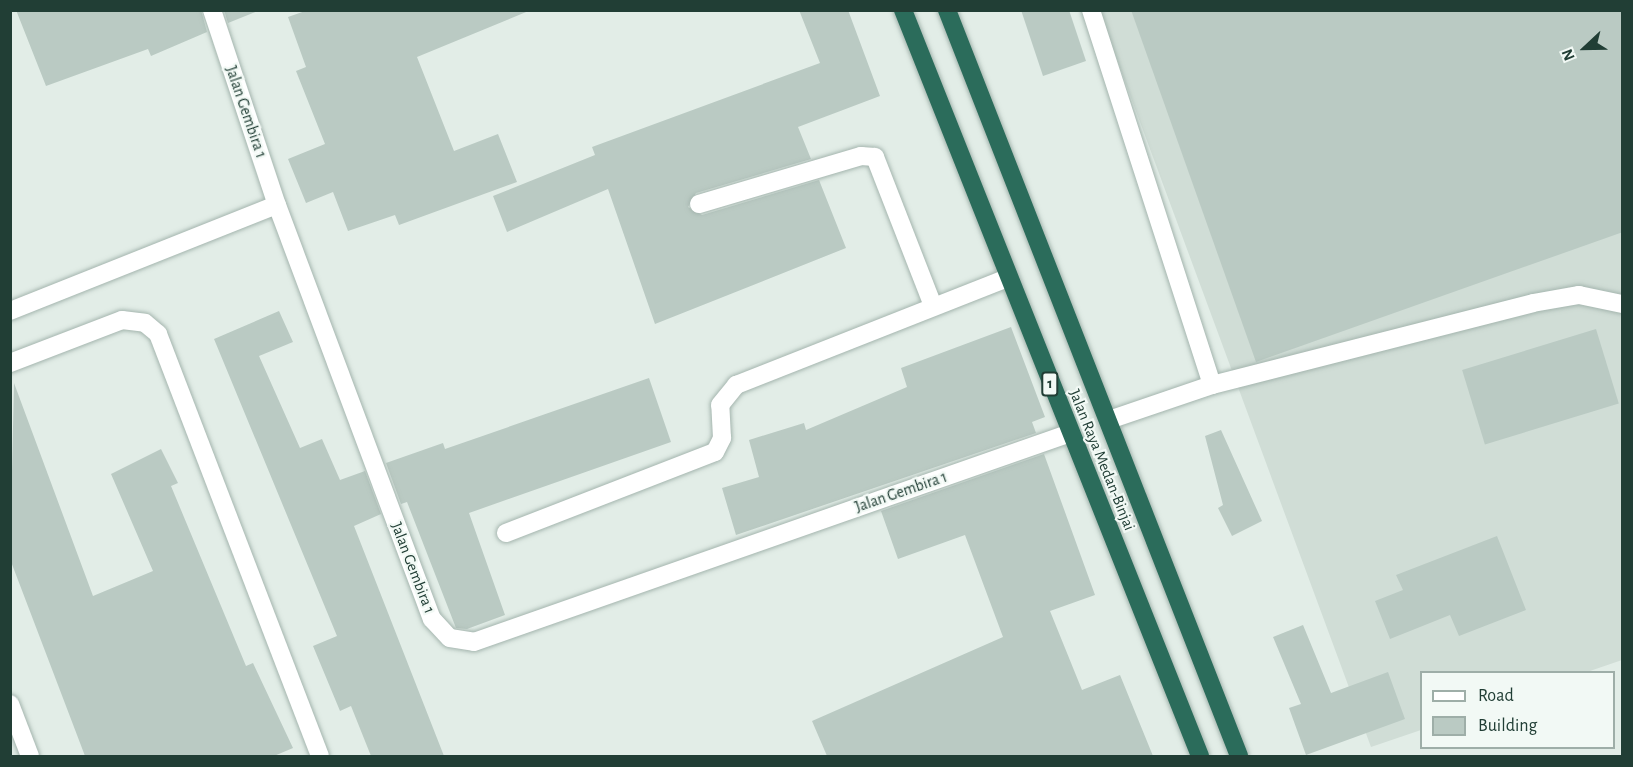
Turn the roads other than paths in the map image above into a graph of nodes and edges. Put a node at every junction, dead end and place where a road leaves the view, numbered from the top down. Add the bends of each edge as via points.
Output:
1 (212, 10) edge
2 (903, 10) edge
3 (947, 10) edge
4 (1091, 10) edge
5 (277, 204) junction
6 (699, 204) dead end
7 (1008, 278) junction
8 (1623, 304) edge
9 (933, 306) junction
10 (10, 311) edge
11 (10, 363) edge
12 (1212, 385) junction
13 (1109, 420) junction
14 (1070, 434) junction
15 (506, 533) dead end
16 (10, 704) edge
17 (30, 756) edge
18 (320, 756) edge
19 (1200, 756) edge
20 (1239, 756) edge

1 - 5 street, Jalan Gembira 1
2 - 7 highway, Jalan Raya Medan-Binjai / 1
3 - 13 highway, Jalan Raya Medan-Binjai
4 - 12 street
5 - 10 street
5 - 14 street, Jalan Gembira 1 via 432,619 442,632 461,642 474,642
6 - 9 street via 861,156 875,157
7 - 9 street
7 - 14 highway, Jalan Raya Medan-Binjai / 1
8 - 12 street via 1579,295 1533,303
9 - 15 street via 736,385 720,405 722,438 715,452
11 - 18 street via 122,320 145,323 158,334
12 - 13 street
13 - 20 highway, Jalan Raya Medan-Binjai
14 - 19 highway, Jalan Raya Medan-Binjai / 1
16 - 17 street

